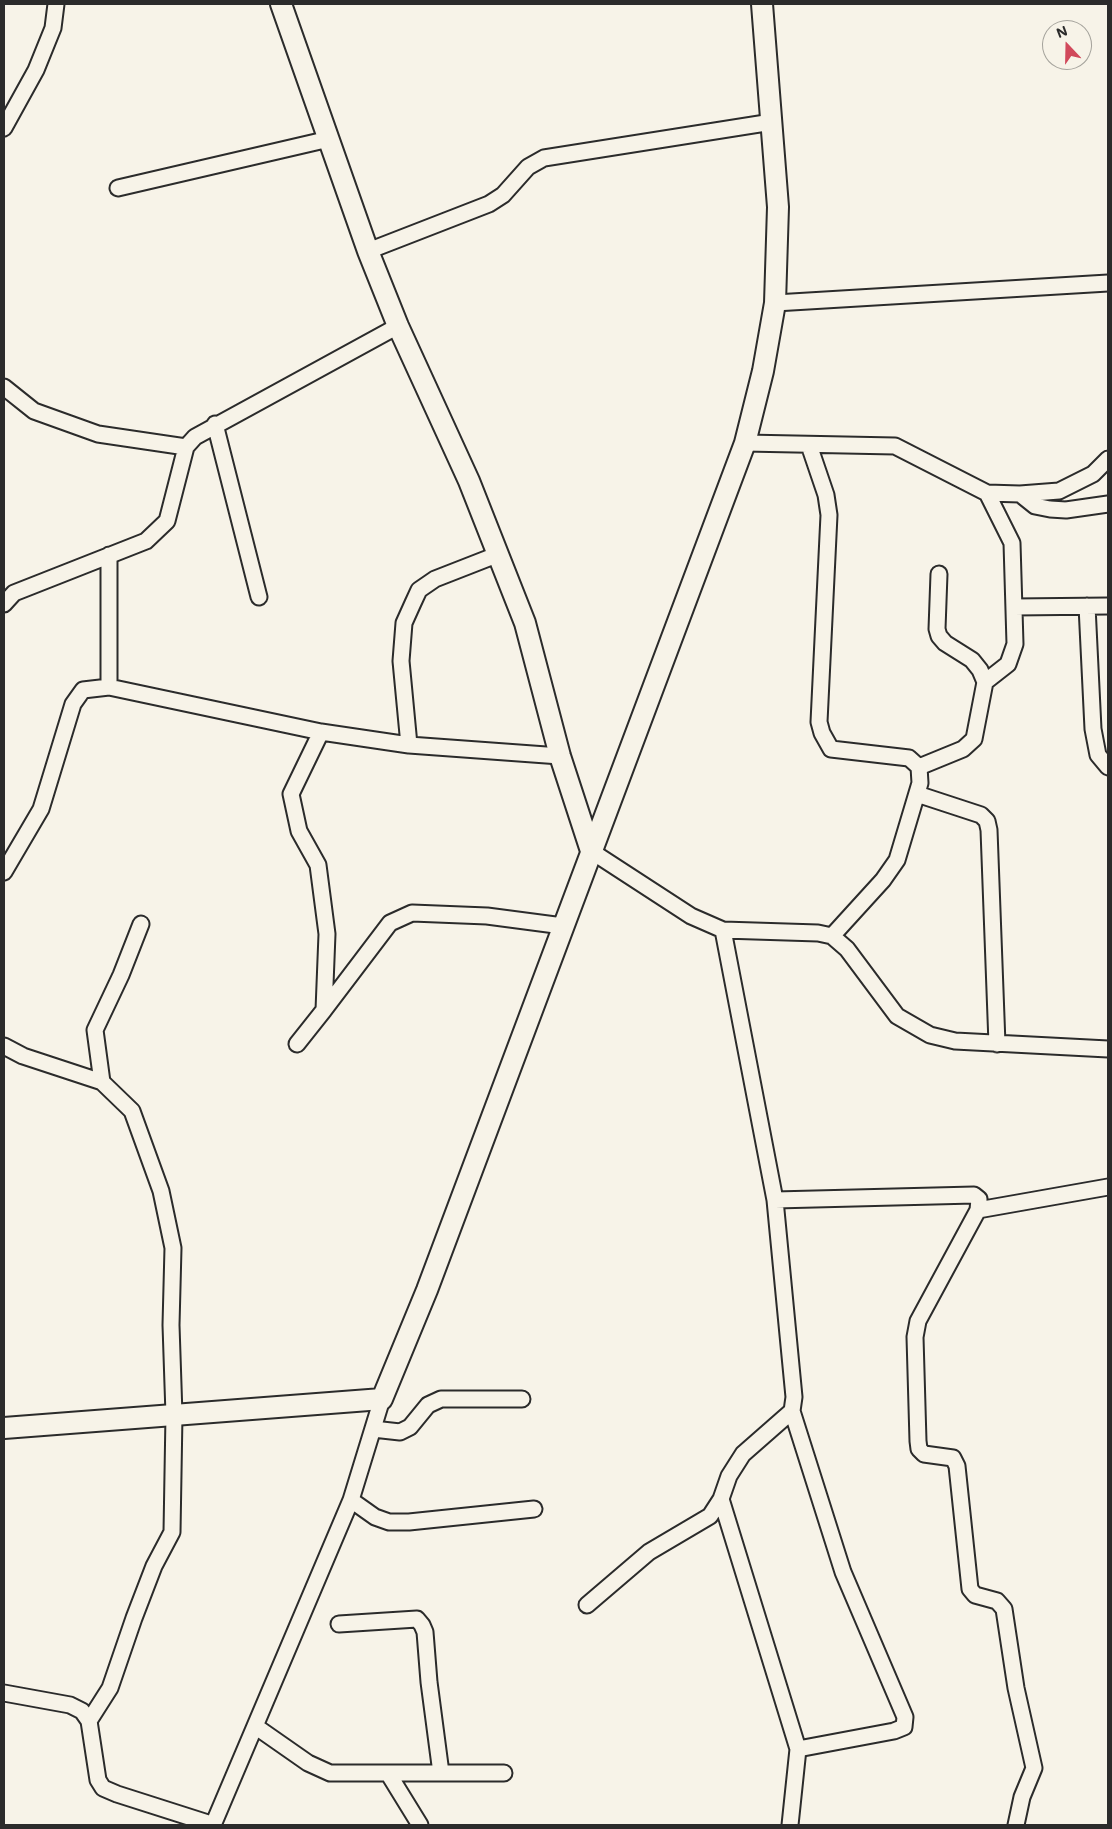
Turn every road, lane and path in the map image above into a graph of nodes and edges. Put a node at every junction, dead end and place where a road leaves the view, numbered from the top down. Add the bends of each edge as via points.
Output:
1 (56, 4) edge
2 (281, 4) edge
3 (762, 4) edge
4 (772, 122) junction
5 (4, 128) edge
6 (329, 139) junction
7 (118, 188) dead end
8 (368, 251) junction
9 (1108, 283) edge
10 (775, 302) junction
11 (398, 326) junction
12 (4, 387) edge
13 (215, 424) junction
14 (744, 443) junction
15 (809, 445) junction
16 (186, 447) junction
17 (1108, 459) edge
18 (987, 492) junction
19 (1020, 494) junction
20 (1108, 504) edge
21 (500, 554) junction
22 (109, 556) junction
23 (938, 574) dead end
24 (259, 598) dead end
25 (4, 604) edge
26 (1087, 606) junction
27 (1108, 606) edge
28 (1014, 607) junction
29 (985, 682) junction
30 (109, 687) junction
31 (321, 732) junction
32 (409, 746) junction
33 (560, 756) junction
34 (919, 767) junction
35 (1108, 767) edge
36 (916, 794) junction
37 (591, 852) junction
38 (4, 872) edge
39 (141, 924) dead end
40 (563, 926) junction
41 (723, 930) junction
42 (832, 936) junction
43 (324, 1010) junction
44 (297, 1044) dead end
45 (998, 1044) junction
46 (4, 1046) edge
47 (1108, 1049) edge
48 (102, 1082) junction
49 (1108, 1187) edge
50 (775, 1200) junction
51 (978, 1210) junction
52 (382, 1399) junction
53 (522, 1400) dead end
54 (792, 1411) junction
55 (174, 1415) junction
56 (4, 1428) edge
57 (373, 1429) junction
58 (721, 1499) junction
59 (351, 1500) junction
60 (534, 1509) dead end
61 (587, 1605) dead end
62 (339, 1624) dead end
63 (4, 1693) edge
64 (90, 1721) junction
65 (256, 1726) junction
66 (798, 1749) junction
67 (388, 1773) junction
68 (441, 1773) junction
69 (504, 1773) dead end
70 (214, 1825) edge
71 (420, 1825) edge
72 (790, 1825) edge
73 (1016, 1825) edge

1 - 5 street via 53,28 36,70
2 - 6 street
3 - 4 street
4 - 8 street via 544,158 528,167 503,195 489,204
4 - 10 street via 778,207
6 - 7 street
6 - 8 street
8 - 11 street
9 - 10 street
10 - 14 street via 763,371
11 - 13 street
11 - 21 street
12 - 16 street via 34,411 98,434
13 - 16 street
13 - 24 street
14 - 15 street
14 - 37 street
15 - 18 street via 895,446
15 - 34 street via 826,495 829,515 819,722 822,733 831,749 909,758
16 - 22 street via 167,522 146,541
17 - 19 street via 1093,474 1059,491
18 - 19 street
18 - 28 street via 1012,543
19 - 20 street via 1035,506 1050,510
21 - 32 street via 435,579 419,590 404,623 401,662
21 - 33 street via 525,624
22 - 25 street via 14,593
22 - 30 street
23 - 29 street via 937,629 940,636 945,643 972,660
26 - 27 street
26 - 28 street
26 - 35 street via 1093,729 1098,755
28 - 29 street via 1015,644 1008,664
29 - 34 street via 974,739 963,750
30 - 31 street
30 - 38 street via 82,690 72,704 41,809
31 - 32 street
31 - 43 street via 291,794 299,830 318,865 327,934
32 - 33 street
33 - 37 street
34 - 36 street via 920,783
36 - 42 street via 897,860
36 - 45 street via 981,815 987,821
37 - 40 street
37 - 41 street via 691,916
39 - 48 street via 95,1030
40 - 43 street via 487,916 412,914 390,922
40 - 52 street via 427,1290
41 - 42 street
41 - 50 street
42 - 45 street via 847,950 897,1016 930,1035 955,1041
43 - 44 street
45 - 47 street
46 - 48 street via 23,1056
48 - 55 street via 132,1111 161,1191 173,1248
49 - 51 street
50 - 51 street via 974,1195 979,1199
50 - 54 street via 794,1397
51 - 73 street via 918,1321 915,1336 918,1441 924,1454 953,1458 957,1466 970,1589 975,1595 997,1601 1004,1609 1016,1688 1034,1768 1022,1797
52 - 55 street
52 - 57 street
53 - 57 street via 441,1400 428,1405 410,1427 400,1432
54 - 58 street via 743,1454 729,1476
54 - 66 street via 843,1572 904,1717 904,1727
55 - 56 street
55 - 64 street via 172,1532 154,1566 110,1688
57 - 59 street
58 - 61 street via 710,1516 649,1552
58 - 66 street
59 - 60 street via 375,1517 389,1522
59 - 65 street
62 - 68 street via 417,1619 422,1625
63 - 64 street via 70,1705 82,1711
64 - 70 street via 98,1780 103,1788
65 - 67 street via 308,1763 330,1773
65 - 70 street
66 - 72 street
67 - 68 street
67 - 71 street
68 - 69 street

